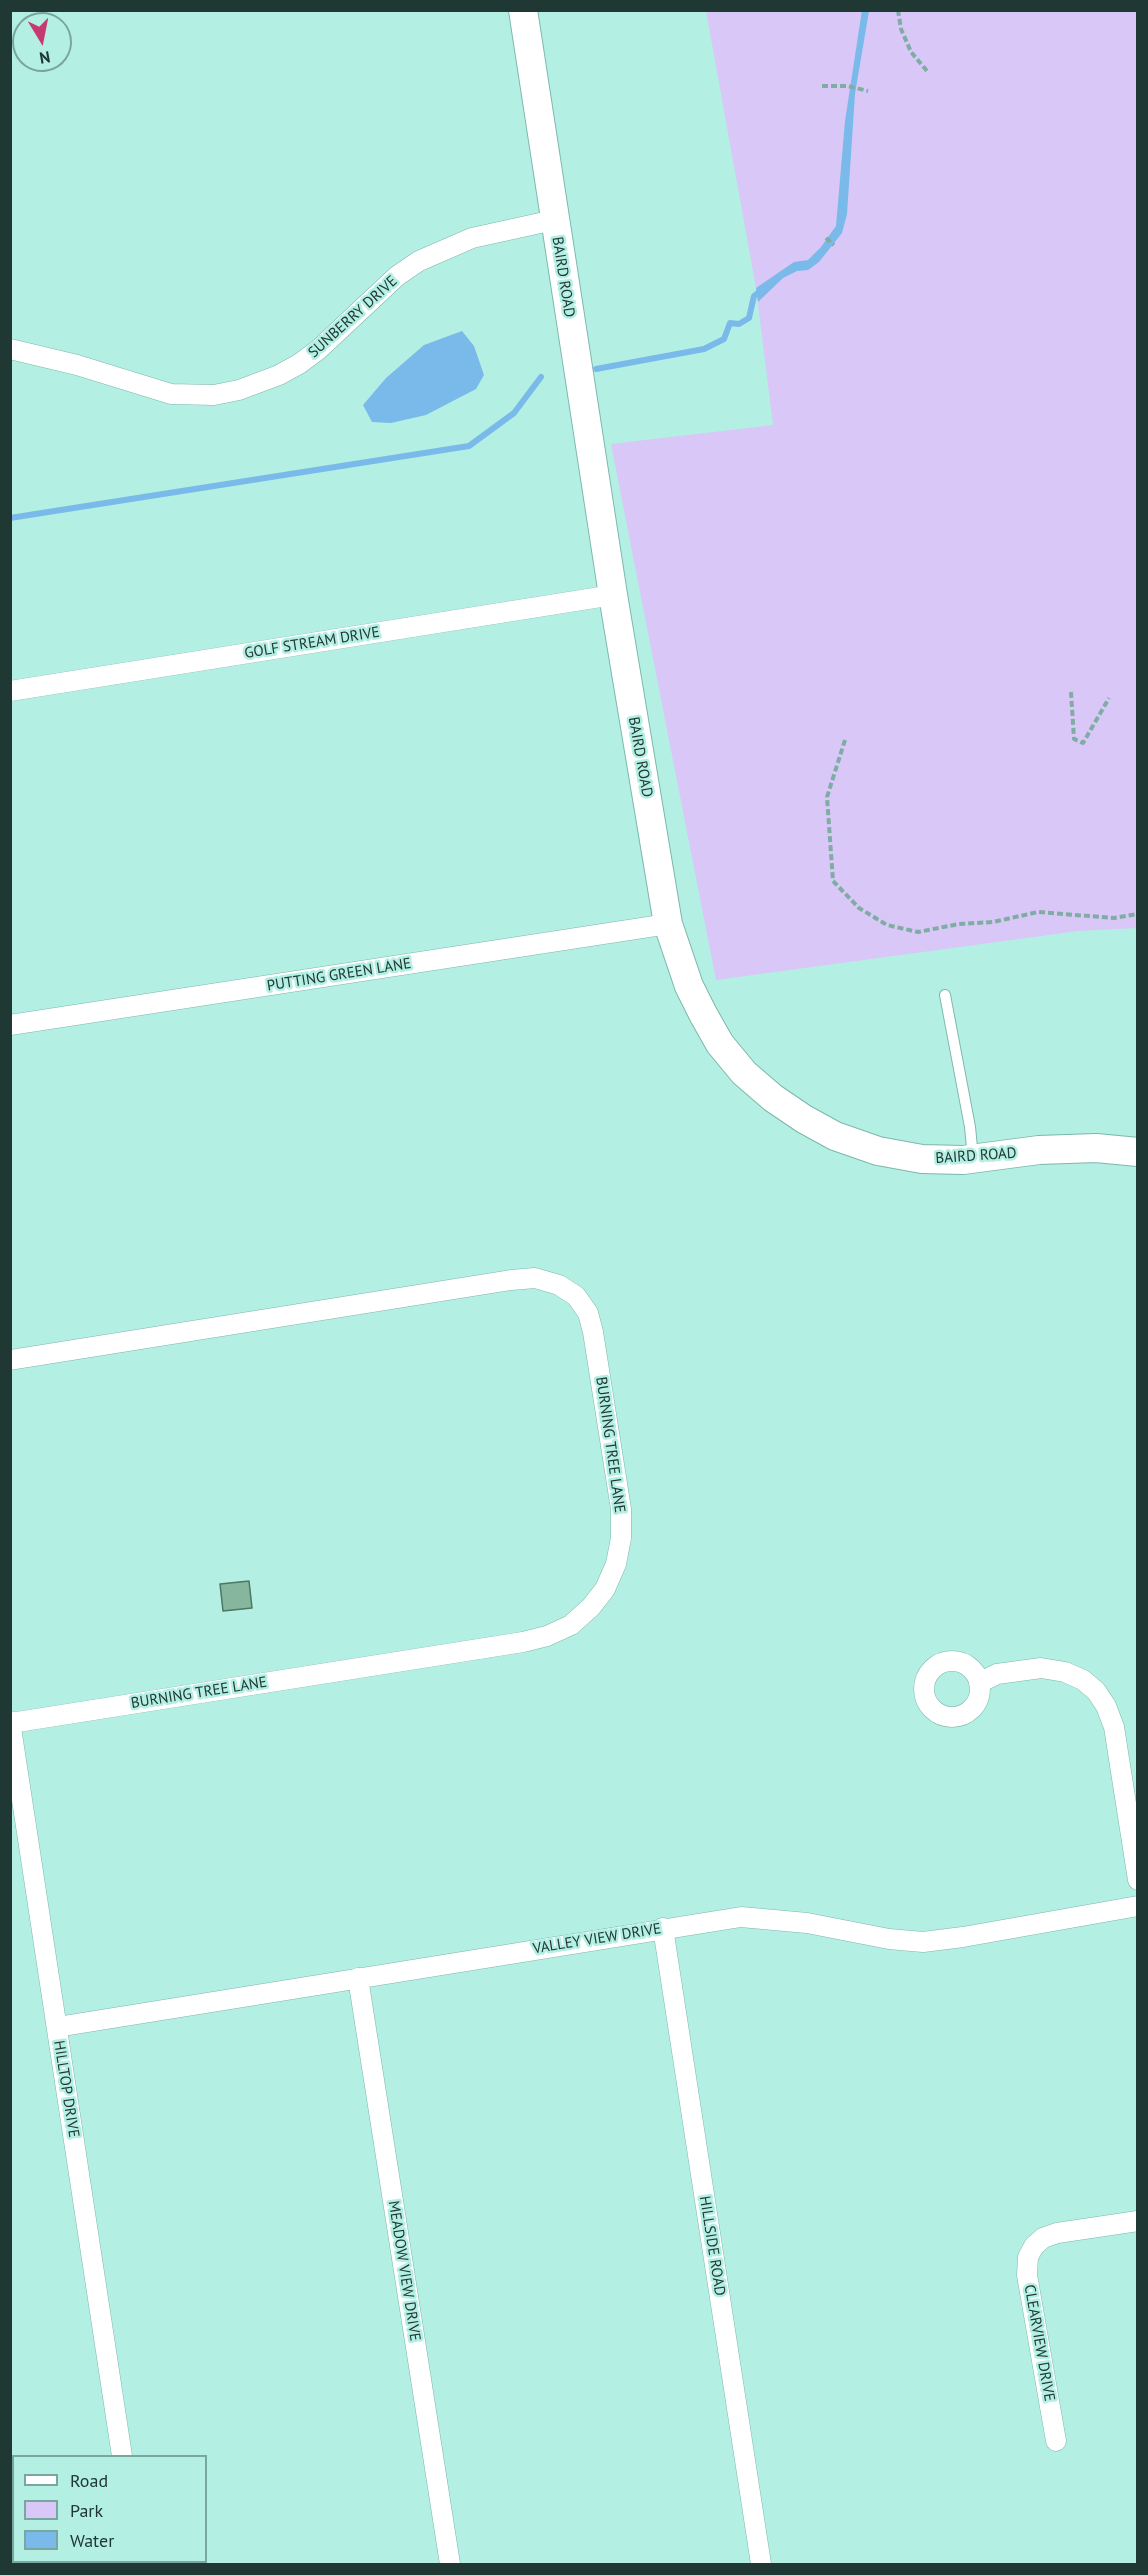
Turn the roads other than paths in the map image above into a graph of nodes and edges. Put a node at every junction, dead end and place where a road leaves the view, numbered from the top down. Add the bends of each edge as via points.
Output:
1 (523, 10) edge
2 (554, 220) junction
3 (10, 349) edge
4 (613, 596) junction
5 (10, 691) edge
6 (668, 924) junction
7 (945, 995) dead end
8 (10, 1025) edge
9 (1137, 1152) edge
10 (973, 1158) junction
11 (10, 1360) edge
12 (979, 1683) dead end
13 (11, 1722) edge
14 (1137, 1880) edge
15 (1137, 1906) edge
16 (663, 1928) junction
17 (358, 1978) junction
18 (57, 2027) junction
19 (1137, 2221) edge
20 (1056, 2441) dead end
21 (122, 2455) edge
22 (450, 2565) edge
23 (761, 2565) edge

1 - 2 street, BAIRD ROAD
2 - 3 street, SUNBERRY DRIVE via 472,238 419,261 299,364 239,390 214,395 171,394
2 - 4 street, BAIRD ROAD
4 - 5 street, GOLF STREAM DRIVE
4 - 6 street, BAIRD ROAD
6 - 8 street, PUTTING GREEN LANE
6 - 10 street, BAIRD ROAD via 689,986 720,1044 744,1073 773,1098 835,1136 878,1152 922,1159
7 - 10 lane
9 - 10 street, BAIRD ROAD via 1096,1148 1038,1150
11 - 13 street, BURNING TREE LANE via 535,1278 559,1285 576,1296 588,1313 621,1509 616,1564 605,1589 570,1625 547,1636
12 - 14 street via 997,1674 1041,1668 1065,1672 1096,1691 1114,1727
13 - 18 street, HILLTOP DRIVE
15 - 16 street, VALLEY VIEW DRIVE via 923,1942 773,1918 741,1917
16 - 17 street, VALLEY VIEW DRIVE
16 - 23 street, HILLSIDE ROAD
17 - 18 street, VALLEY VIEW DRIVE
17 - 22 street, MEADOW VIEW DRIVE
18 - 21 street, HILLTOP DRIVE
19 - 20 street, CLEARVIEW DRIVE via 1057,2233 1043,2238 1028,2257 1027,2275

